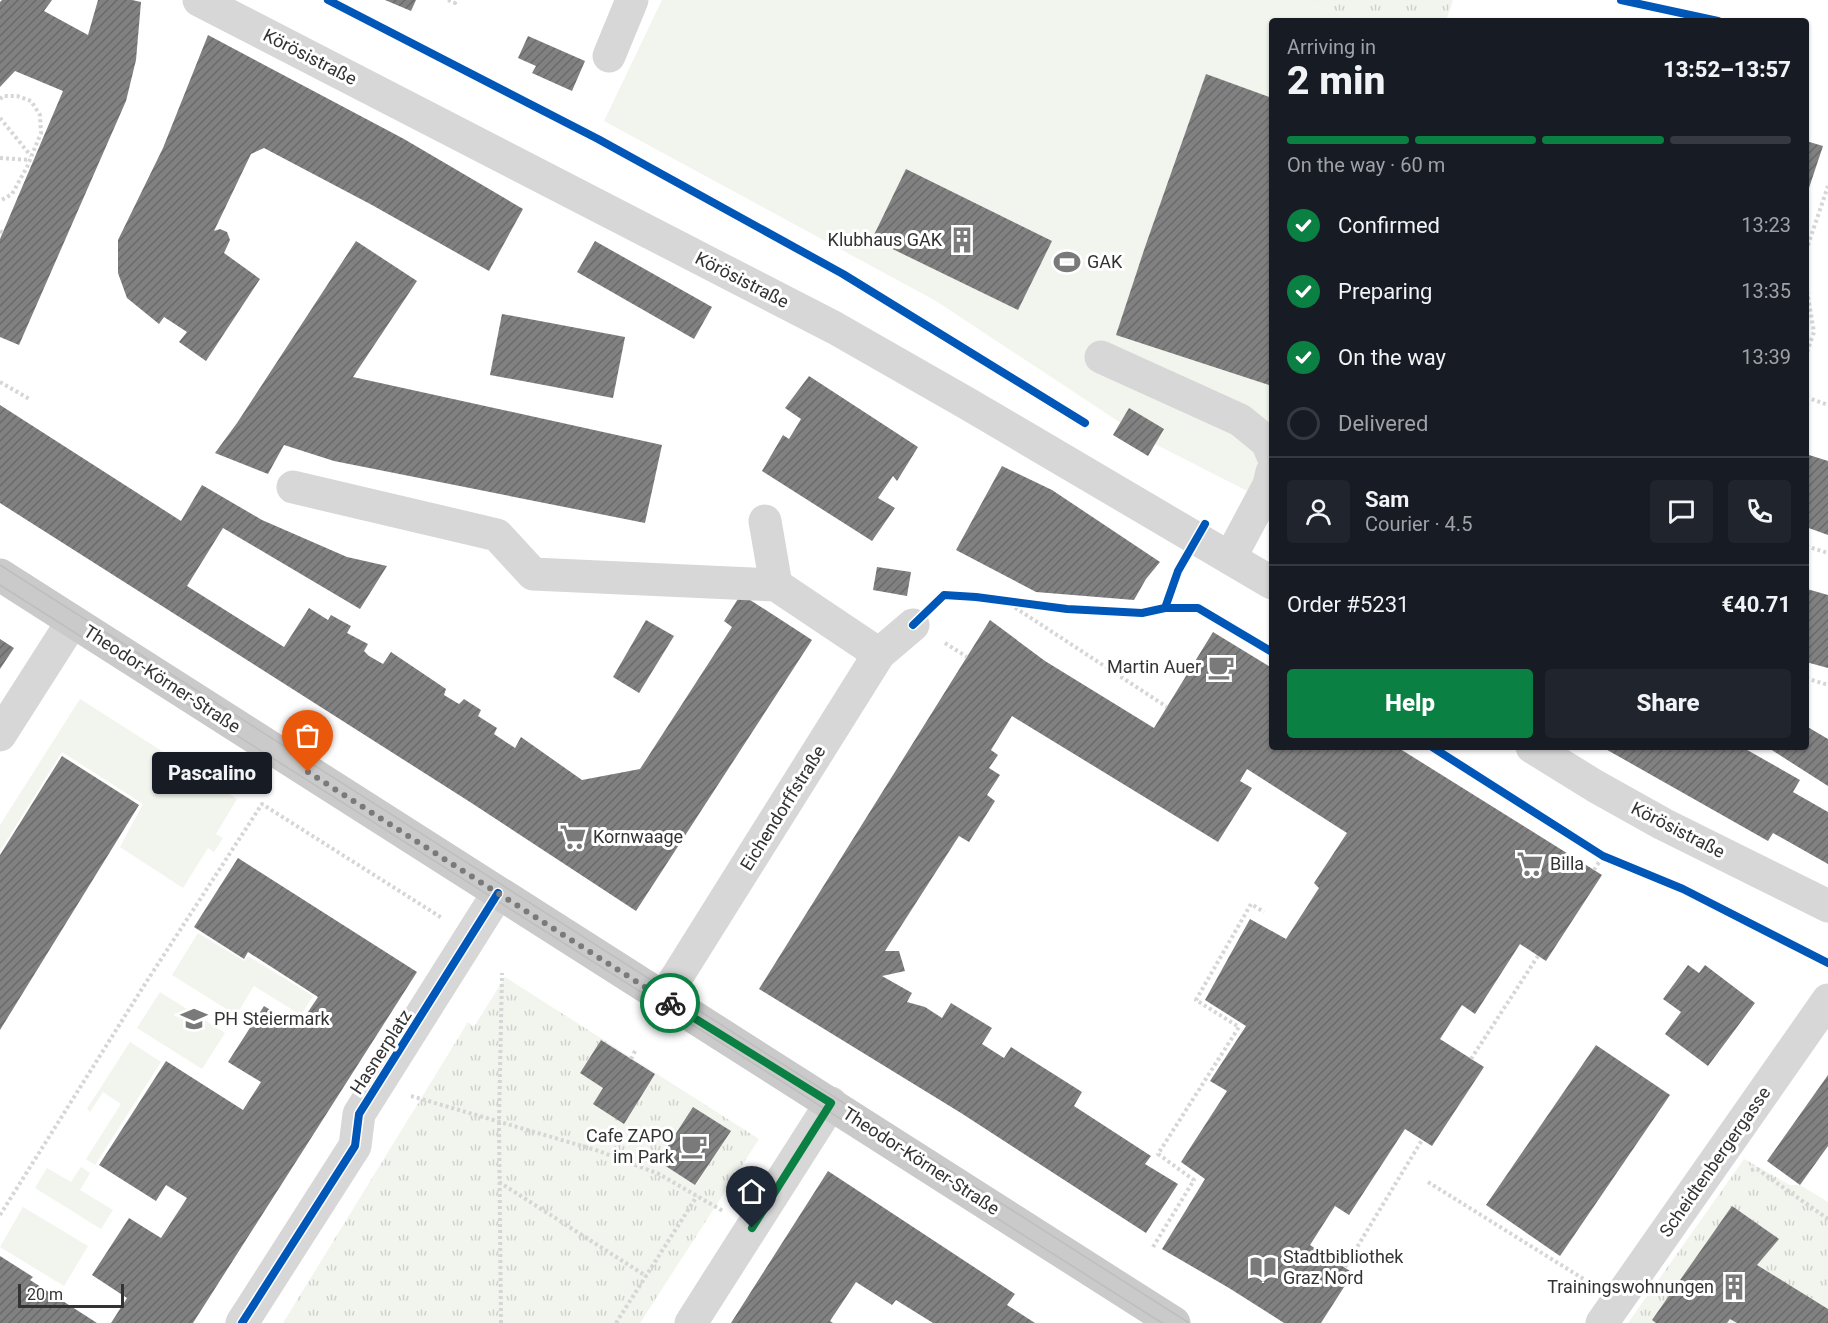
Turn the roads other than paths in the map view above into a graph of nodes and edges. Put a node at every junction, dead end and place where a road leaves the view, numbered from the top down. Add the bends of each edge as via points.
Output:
1 (199, 0) edge
2 (632, 0) edge
3 (609, 56) dead end
4 (1101, 357) dead end
5 (1269, 447) edge
6 (1269, 485) edge
7 (293, 487) dead end
8 (765, 521) dead end
9 (1230, 558) junction
10 (0, 575) edge
11 (1269, 582) edge
12 (776, 585) junction
13 (72, 621) junction
14 (913, 625) dead end
15 (879, 654) junction
16 (0, 735) edge
17 (1537, 750) edge
18 (498, 893) junction
19 (1828, 906) edge
20 (663, 999) junction
21 (1828, 1000) edge
22 (831, 1103) junction
23 (242, 1323) edge
24 (691, 1323) edge
25 (1174, 1323) edge
26 (1602, 1323) edge

1 - 9 street, Körösistraße via 835,328
2 - 3 street
4 - 5 street via 1240,420
6 - 9 street
7 - 12 street via 497,535 533,574
8 - 12 street
9 - 11 street, Körösistraße
10 - 13 main road, Theodor-Körner-Straße
12 - 15 street
13 - 16 street
13 - 18 main road, Theodor-Körner-Straße
14 - 15 street, Eichendorffstraße
15 - 20 street, Eichendorffstraße
17 - 19 street, Körösistraße via 1663,824
18 - 20 main road, Theodor-Körner-Straße
18 - 23 street, Hasnerplatz via 359,1114 355,1146
20 - 22 main road, Theodor-Körner-Straße
21 - 26 street, Scheidtenbergergasse
22 - 24 street
22 - 25 main road, Theodor-Körner-Straße

